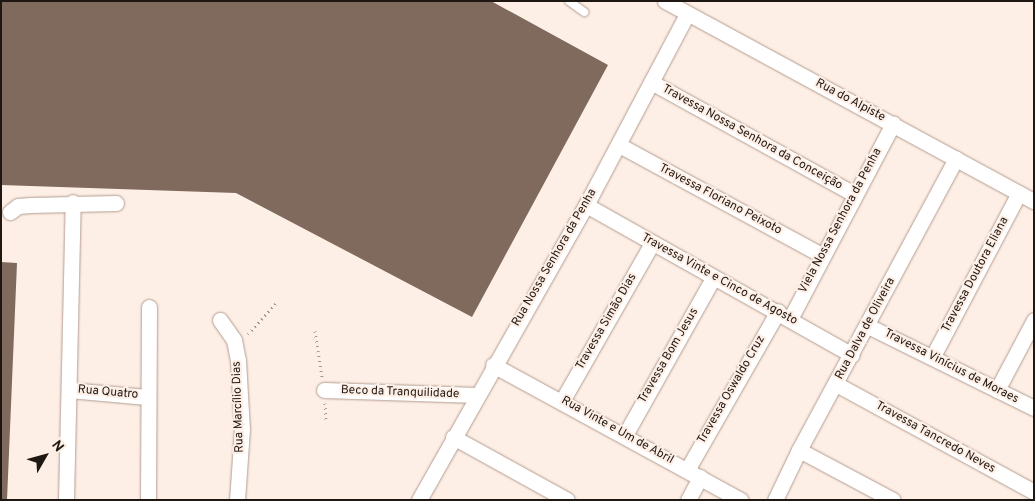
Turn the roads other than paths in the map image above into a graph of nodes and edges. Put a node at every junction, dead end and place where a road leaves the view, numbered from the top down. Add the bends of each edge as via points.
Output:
1 (569, 1) edge
2 (665, 1) edge
3 (584, 12) dead end
4 (687, 14) junction
5 (651, 82) junction
6 (893, 124) junction
7 (619, 145) junction
8 (956, 159) junction
9 (1019, 193) junction
10 (854, 194) junction
11 (1034, 201) edge
12 (73, 202) junction
13 (116, 203) dead end
14 (586, 205) junction
15 (10, 212) dead end
16 (652, 243) junction
17 (822, 255) junction
18 (713, 278) junction
19 (149, 307) dead end
20 (784, 315) junction
21 (220, 320) dead end
22 (1034, 320) edge
23 (868, 326) junction
24 (852, 355) junction
25 (933, 356) junction
26 (493, 365) junction
27 (836, 384) junction
28 (69, 390) junction
29 (324, 390) road end
30 (997, 390) junction
31 (477, 395) junction
32 (147, 397) junction
33 (562, 400) junction
34 (1034, 408) edge
35 (624, 434) junction
36 (453, 437) junction
37 (798, 450) junction
38 (686, 470) junction
39 (700, 477) junction
40 (1034, 492) edge
41 (66, 500) edge
42 (148, 500) edge
43 (237, 500) edge
44 (419, 500) edge
45 (567, 500) edge
46 (688, 500) edge
47 (741, 500) edge
48 (775, 500) edge
49 (893, 500) edge

1 - 3 lane
2 - 4 street, Rua do Alpiste
4 - 5 street, Rua Nossa Senhora da Penha
4 - 6 street, Rua do Alpiste
5 - 7 street, Rua Nossa Senhora da Penha
5 - 10 street, Travessa Nossa Senhora da Conceição
6 - 8 street, Rua do Alpiste
6 - 10 street, Viela Nossa Senhora da Penha
7 - 14 street, Rua Nossa Senhora da Penha
7 - 17 street, Travessa Floriano Peixoto
8 - 9 street, Rua do Alpiste
8 - 23 street, Rua Dalva de Oliveira
9 - 11 street, Rua do Alpiste
9 - 25 street, Travessa Doutora Eliana
10 - 17 street, Viela Nossa Senhora da Penha
12 - 13 street
12 - 15 street via 18,206
12 - 28 street
14 - 16 street, Travessa Vinte e Cinco de Agosto
14 - 26 street, Rua Nossa Senhora da Penha
16 - 18 street, Travessa Vinte e Cinco de Agosto
16 - 33 street, Travessa Simão Dias
17 - 20 street, Viela Nossa Senhora da Penha
18 - 20 street, Travessa Vinte e Cinco de Agosto
18 - 35 street, Travessa Bom Jesus
19 - 32 street
20 - 24 street, Travessa Vinte e Cinco de Agosto
20 - 38 street, Travessa Oswaldo Cruz
21 - 43 street, Rua Marcílio Dias via 229,329 235,348 242,429
22 - 30 street
23 - 24 street, Rua Dalva de Oliveira
23 - 25 street, Travessa Vinícius de Moraes
24 - 27 street, Rua Dalva de Oliveira
25 - 30 street, Travessa Vinícius de Moraes
26 - 31 street, Rua Nossa Senhora da Penha
26 - 33 street, Rua Vinte e Um de Abril
27 - 37 street, Rua Dalva de Oliveira
27 - 40 street, Travessa Tancredo Neves
28 - 32 street, Rua Quatro
28 - 41 street
29 - 31 street, Beco da Tranquilidade
30 - 34 street, Travessa Vinícius de Moraes
31 - 36 street, Rua Nossa Senhora da Penha
32 - 42 street
33 - 35 street, Rua Vinte e Um de Abril
35 - 38 street, Rua Vinte e Um de Abril
36 - 44 street, Rua Nossa Senhora da Penha
36 - 45 street
37 - 48 street, Rua Dalva de Oliveira
37 - 49 street
38 - 39 street, Rua Vinte e Um de Abril
39 - 46 street
39 - 47 street, Rua Vinte e Um de Abril

